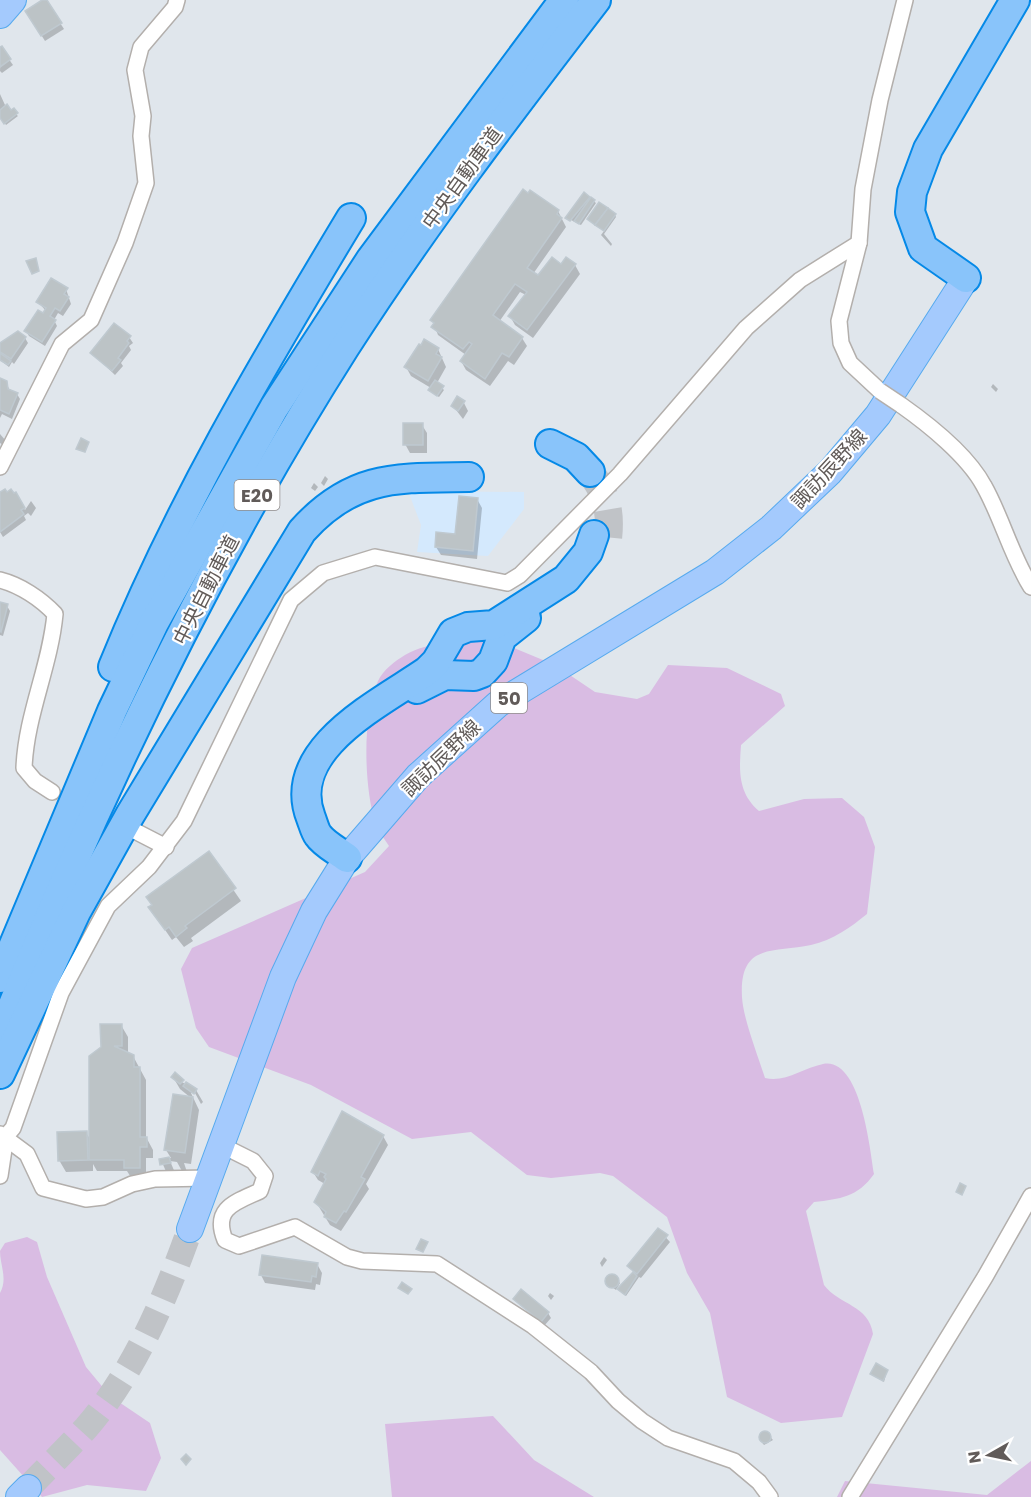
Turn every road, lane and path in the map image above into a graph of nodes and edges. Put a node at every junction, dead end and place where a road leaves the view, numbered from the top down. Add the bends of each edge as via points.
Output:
1 (13, 0) edge
2 (177, 0) edge
3 (564, 0) edge
4 (596, 0) edge
5 (905, 0) edge
6 (1015, 0) edge
7 (0, 15) edge
8 (351, 218) dead end
9 (858, 243) junction
10 (966, 278) joint
11 (0, 467) edge
12 (469, 477) dead end
13 (0, 580) edge
14 (1031, 587) edge
15 (346, 727) junction
16 (60, 803) junction
17 (133, 830) dead end
18 (166, 847) junction
19 (347, 858) junction
20 (0, 978) edge
21 (0, 1037) edge
22 (0, 1074) edge
23 (3, 1135) edge
24 (221, 1145) junction
25 (0, 1176) edge
26 (209, 1178) junction
27 (1031, 1196) edge
28 (190, 1229) tunnel mouth
29 (770, 1497) edge
30 (850, 1497) edge

1 - 7 main road
2 - 11 street via 141,47 135,70 143,116 146,183 125,243 90,320 62,344
3 - 16 highway, 中央自動車道 / E20 via 371,259 274,408 154,623 112,711
4 - 21 highway, 中央自動車道 / E20 via 401,262 238,527 143,713 56,899
5 - 9 street via 880,100 863,189
6 - 10 highway via 928,149 912,192 910,212 923,248
8 - 16 highway via 240,404 145,592
9 - 14 street, bridge via 839,321 841,343 850,363 880,391 924,421 983,484
9 - 18 street via 800,279 746,328 620,474 520,575 507,583 375,557 323,573 291,600 184,821
10 - 19 main road, 諏訪辰野線 / 50 via 878,415 830,472 771,528 714,572 498,704 418,776
12 - 22 highway via 392,478 353,490 321,509 302,531 130,815 76,912
13 - 16 street via 45,603 55,614 25,742 24,768
15 - 15 highway via 436,662 453,633 468,627 494,625 566,579 601,537 603,553 588,576 510,628 482,673 445,675 432,680
15 - 19 highway via 334,736 315,762 305,787 308,811 318,835
16 - 20 highway, 中央自動車道 / E20
17 - 18 street
18 - 23 street via 108,906 61,993 13,1128
19 - 24 main road, 諏訪辰野線 / 50 via 314,911 283,977
23 - 25 street
23 - 26 street via 27,1155 43,1188 86,1199 156,1179
24 - 26 main road, 諏訪辰野線 / 50
24 - 29 street via 253,1161 265,1176 260,1191 232,1204 223,1213 220,1227 225,1240 238,1246 295,1227 347,1257 362,1261 437,1264 533,1326 591,1372 642,1421 668,1438 734,1461
26 - 28 main road, 諏訪辰野線 / 50
27 - 30 street

